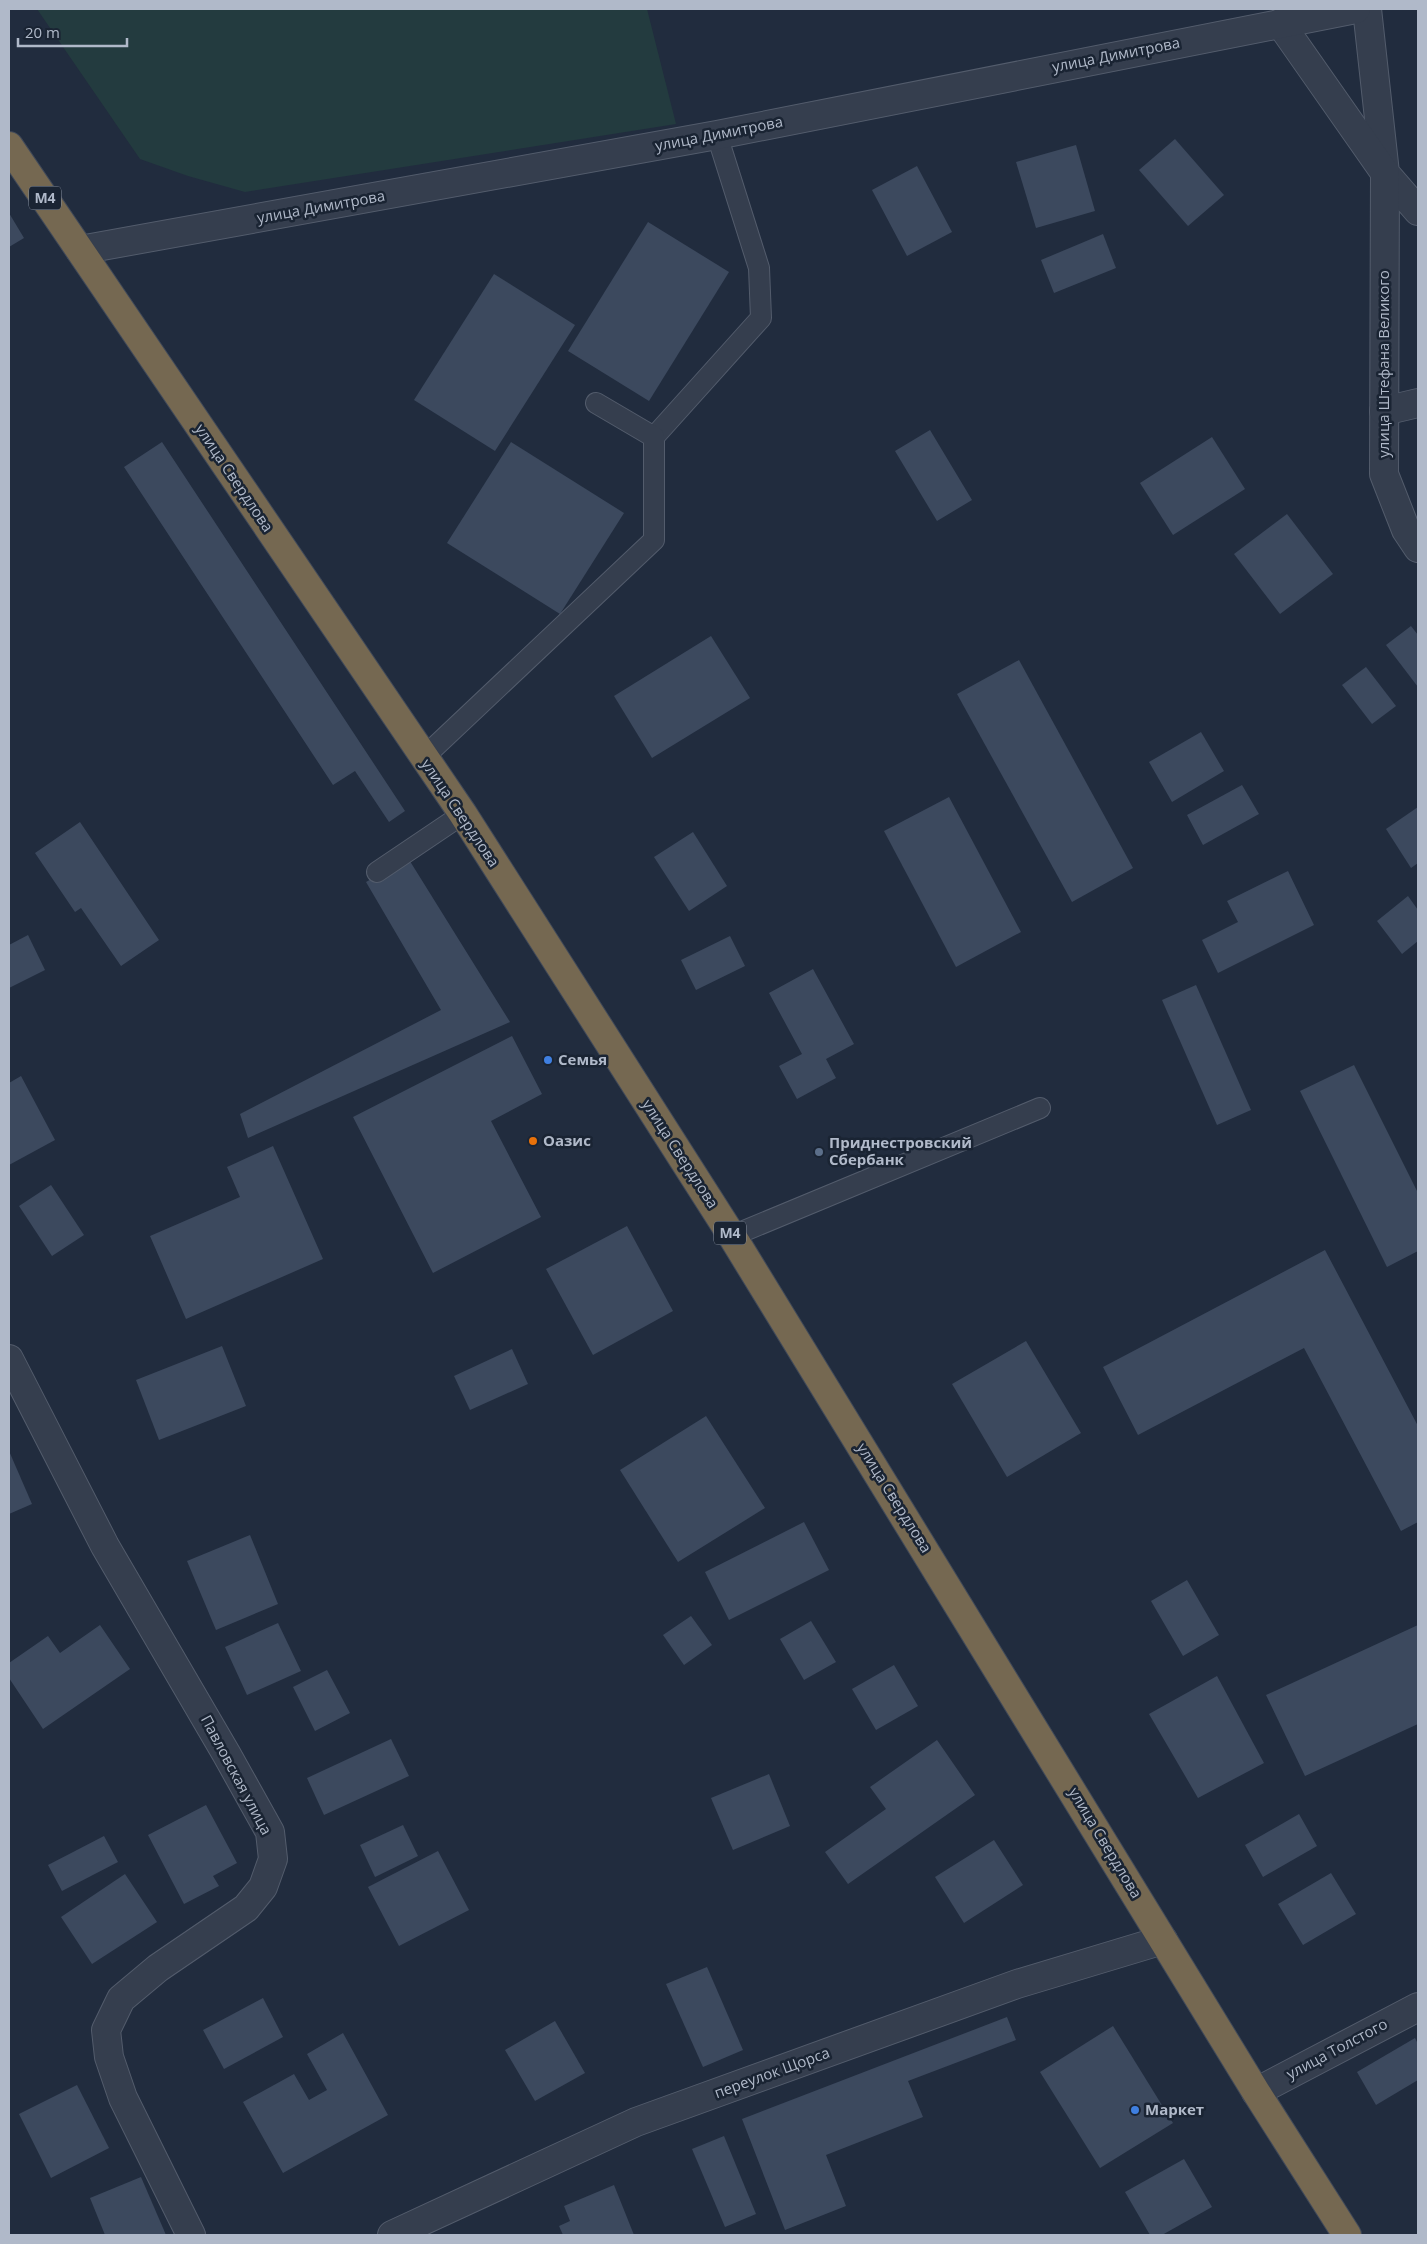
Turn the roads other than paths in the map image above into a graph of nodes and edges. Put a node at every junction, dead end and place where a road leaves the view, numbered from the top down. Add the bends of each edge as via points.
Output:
1 (1356, 9) edge
2 (1367, 9) edge
3 (1280, 23) junction
4 (717, 135) junction
5 (9, 146) edge
6 (1385, 173) junction
7 (1418, 211) edge
8 (80, 250) junction
9 (1418, 403) edge
10 (596, 404) dead end
11 (1384, 411) junction
12 (654, 438) junction
13 (1418, 548) edge
14 (423, 758) junction
15 (463, 814) junction
16 (377, 872) dead end
17 (1040, 1108) dead end
18 (732, 1236) junction
19 (9, 1359) edge
20 (1164, 1940) junction
21 (1418, 2007) edge
22 (1256, 2092) junction
23 (191, 2235) edge
24 (392, 2235) edge
25 (1347, 2235) edge

1 - 3 street, улица Димитрова
2 - 6 street, улица Штефана Великого
3 - 4 street, улица Димитрова
3 - 6 street
4 - 8 street, улица Димитрова
4 - 12 lane via 760,268 760,318
5 - 8 highway, улица Свердлова / M4
6 - 7 street
6 - 11 street, улица Штефана Великого
8 - 14 highway, улица Свердлова / M4
9 - 11 street
10 - 12 lane
11 - 13 street, улица Штефана Великого via 1384,474 1406,530
12 - 14 lane via 654,540
14 - 15 highway, улица Свердлова / M4
15 - 16 lane
15 - 18 highway, улица Свердлова / M4
17 - 18 lane
18 - 20 highway, улица Свердлова / M4
19 - 23 street, Павловская улица via 105,1546 270,1832 273,1859 263,1887 246,1908 158,1968 121,1999 106,2030 109,2057 123,2098
20 - 22 highway, улица Свердлова / M4
20 - 24 street, переулок Щорса via 1018,1984 636,2122
21 - 22 street, улица Толстого
22 - 25 highway, улица Свердлова / M4

